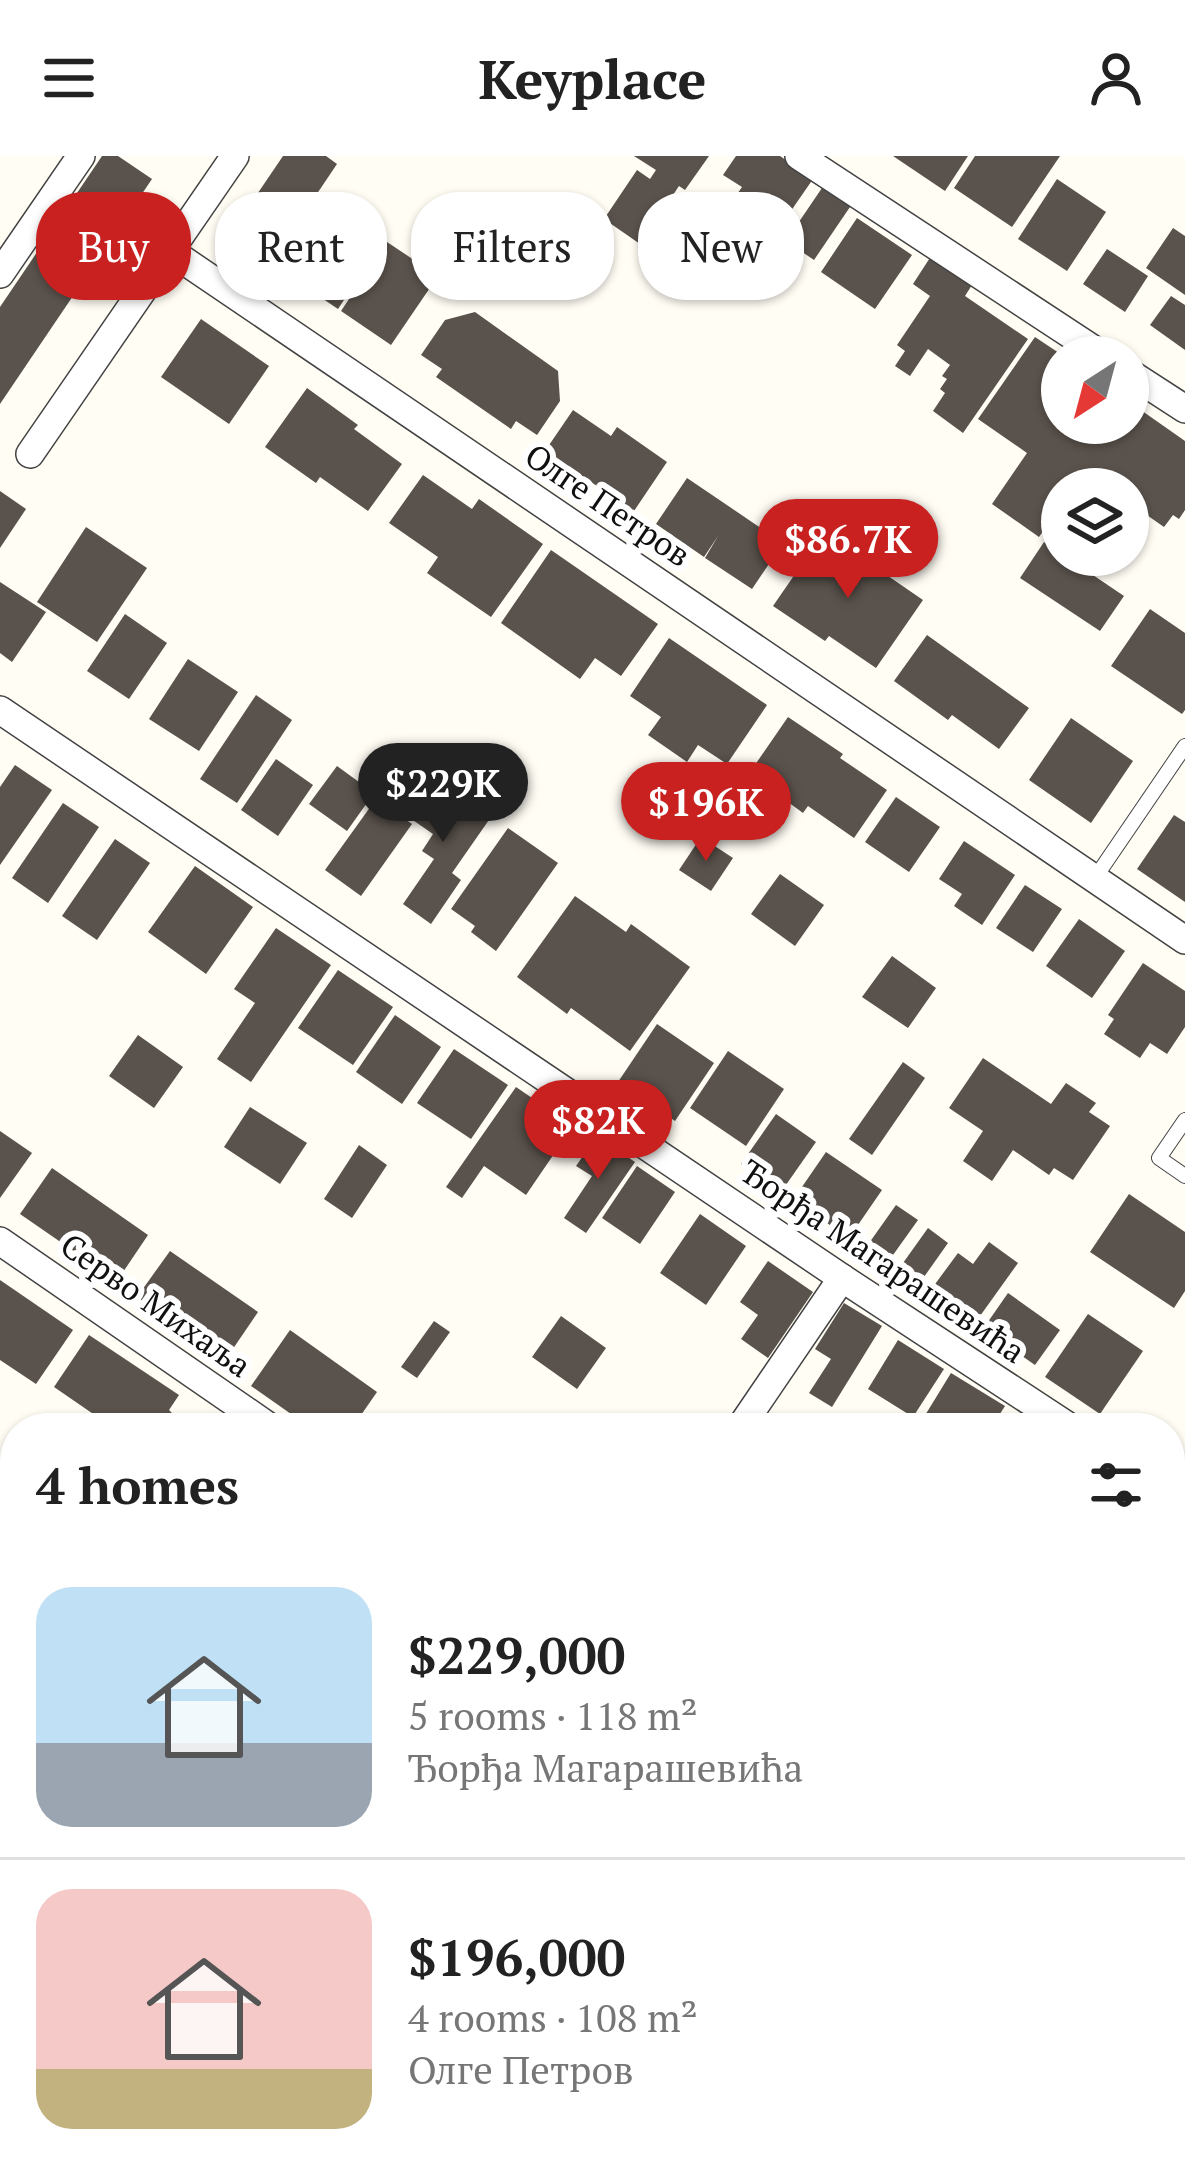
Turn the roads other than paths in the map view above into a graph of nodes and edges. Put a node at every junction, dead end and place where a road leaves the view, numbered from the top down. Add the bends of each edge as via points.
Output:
1 (81, 156) edge
2 (235, 156) edge
3 (799, 156) edge
4 (191, 220) edge
5 (191, 265) edge
6 (0, 274) edge
7 (136, 300) edge
8 (1073, 336) edge
9 (1149, 386) edge
10 (1185, 410) edge
11 (31, 454) dead end
12 (0, 710) edge
13 (1185, 746) edge
14 (1095, 878) junction
15 (1185, 940) edge
16 (1185, 1120) edge
17 (1185, 1176) edge
18 (0, 1240) edge
19 (842, 1278) junction
20 (249, 1413) edge
21 (750, 1413) edge
22 (1048, 1413) edge

1 - 6 street
2 - 4 street
3 - 8 street
5 - 14 street, Олге Петров
7 - 11 street
9 - 10 street
12 - 19 street, Ђорђа Магарашевића
13 - 14 lane
14 - 15 street, Олге Петров
16 - 17 lane via 1159,1158
18 - 20 street, Серво Михаља
19 - 21 street
19 - 22 street, Ђорђа Магарашевића

